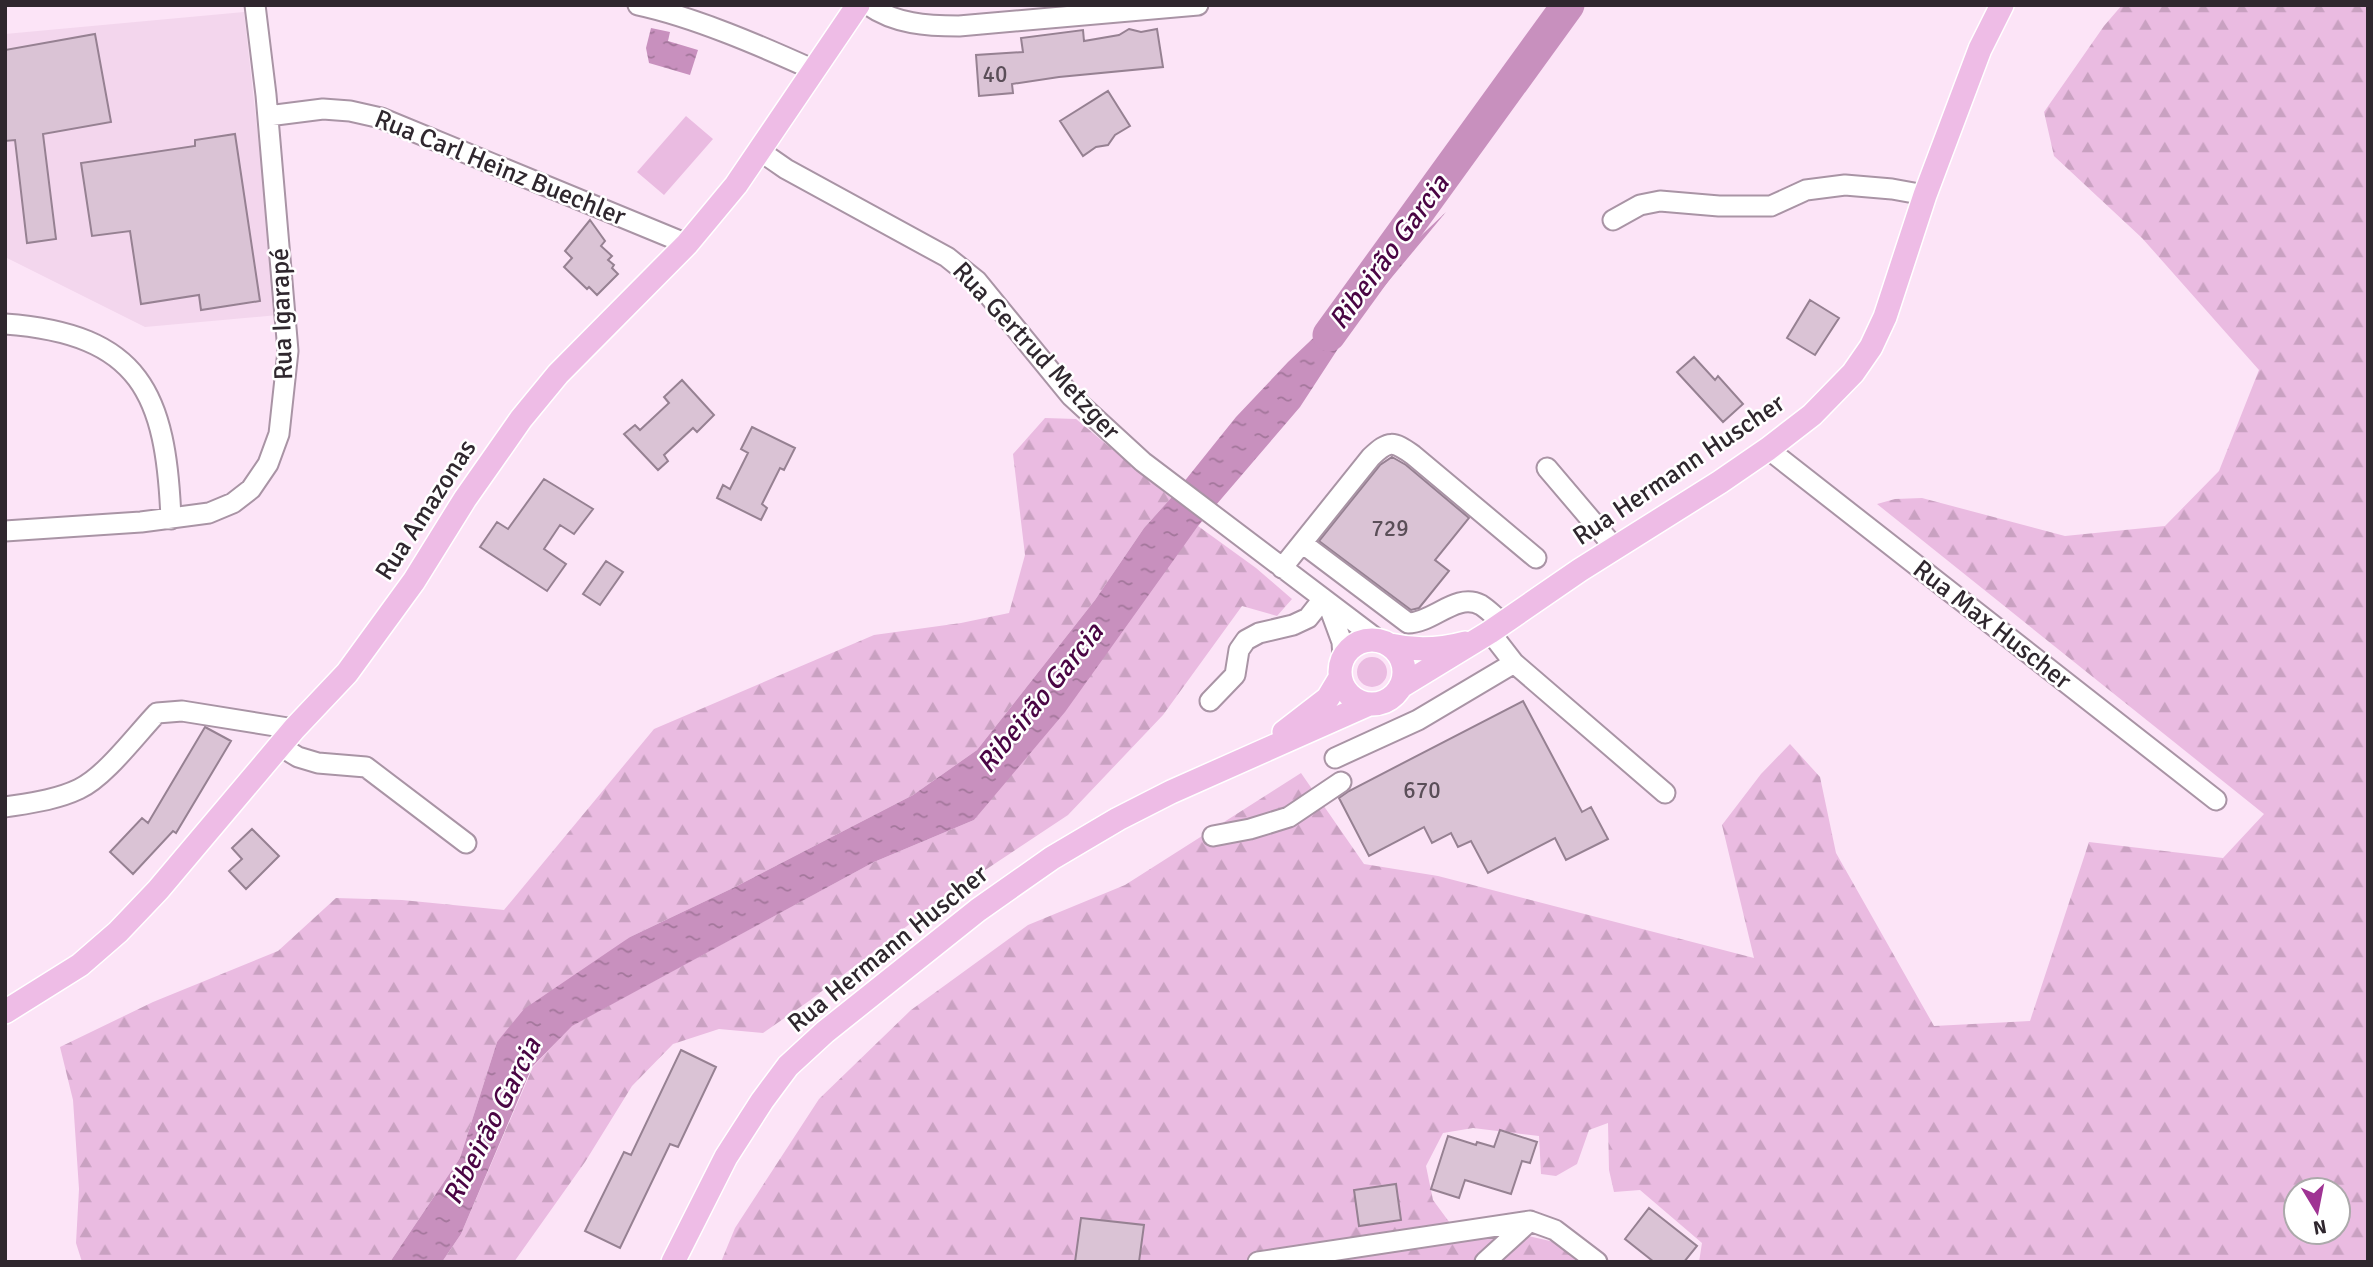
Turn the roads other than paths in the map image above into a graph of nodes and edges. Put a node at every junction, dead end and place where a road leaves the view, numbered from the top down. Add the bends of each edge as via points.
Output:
1 (255, 5) edge
2 (638, 5) edge
3 (858, 5) edge
4 (867, 5) edge
5 (1198, 5) edge
6 (2002, 5) edge
7 (814, 70) junction
8 (268, 116) junction
9 (760, 151) junction
10 (1925, 195) junction
11 (1613, 220) dead end
12 (687, 244) junction
13 (5, 324) edge
14 (1768, 449) junction
15 (1547, 468) dead end
16 (171, 519) junction
17 (5, 531) edge
18 (1302, 543) junction
19 (1615, 548) junction
20 (1536, 558) dead end
21 (1282, 568) junction
22 (1325, 601) junction
23 (1491, 632) junction
24 (1384, 643) junction
25 (1514, 663) junction
26 (1342, 668) junction
27 (1400, 687) junction
28 (1210, 701) dead end
29 (1369, 704) junction
30 (287, 738) junction
31 (1335, 758) dead end
32 (1224, 767) junction
33 (1341, 782) dead end
34 (1665, 793) dead end
35 (2216, 800) dead end
36 (5, 807) edge
37 (1213, 836) dead end
38 (466, 844) dead end
39 (5, 1012) edge
40 (1530, 1221) junction
41 (673, 1262) edge
42 (1258, 1262) edge
43 (1485, 1262) edge
44 (1597, 1262) edge

1 - 8 street, Rua Igarapé
2 - 7 street
3 - 7 main road, Rua Amazonas
4 - 5 street via 896,19 959,26
6 - 10 main road, Rua Hermann Huscher via 1980,49
7 - 9 main road, Rua Amazonas
8 - 12 street, Rua Carl Heinz Buechler via 323,109 381,118
8 - 16 street, Rua Igarapé via 288,351 279,434 268,464 251,489 209,513
9 - 12 main road, Rua Amazonas
9 - 21 street, Rua Gertrud Metzger via 947,257 977,281 1072,396 1143,462
10 - 11 street via 1845,185 1806,191 1771,205 1660,201 1640,205
10 - 14 main road, Rua Hermann Huscher via 1871,347 1812,415
12 - 30 main road, Rua Amazonas via 558,374 521,419 375,635
13 - 16 street via 48,328 88,340 130,371 147,391 160,425 169,470
14 - 19 main road, Rua Hermann Huscher
14 - 35 street, Rua Max Huscher
15 - 19 street
16 - 17 street, Rua Igarapé
18 - 20 street via 1371,457 1391,444 1413,455
18 - 21 street
18 - 23 street via 1408,623 1470,602 1482,606
19 - 23 main road, Rua Hermann Huscher
21 - 22 street, Rua Gertrud Metzger
22 - 24 street, Rua Gertrud Metzger
22 - 26 street via 1342,642
22 - 28 street via 1308,618 1246,640 1239,650 1235,675
23 - 24 main road, Rua Hermann Huscher via 1447,648 1415,650
23 - 25 street
23 - 27 main road, Rua Hermann Huscher
24 - 26 main road via 1364,641 1352,647
24 - 27 main road via 1397,652 1404,669
25 - 31 street via 1418,720
25 - 34 street
26 - 29 main road via 1350,696
26 - 32 main road, Rua Hermann Huscher via 1328,698 1308,715
27 - 29 main road via 1392,696
29 - 32 main road, Rua Hermann Huscher
30 - 36 street via 192,712 157,713 81,788 40,802
30 - 38 street via 298,757 366,767
30 - 39 main road, Rua Amazonas via 118,932 80,965
32 - 41 main road, Rua Hermann Huscher via 1118,819 1052,858 978,910 825,1032 788,1066 762,1101 726,1157
33 - 37 street via 1289,817
40 - 42 street
40 - 43 street
40 - 44 street via 1555,1230

